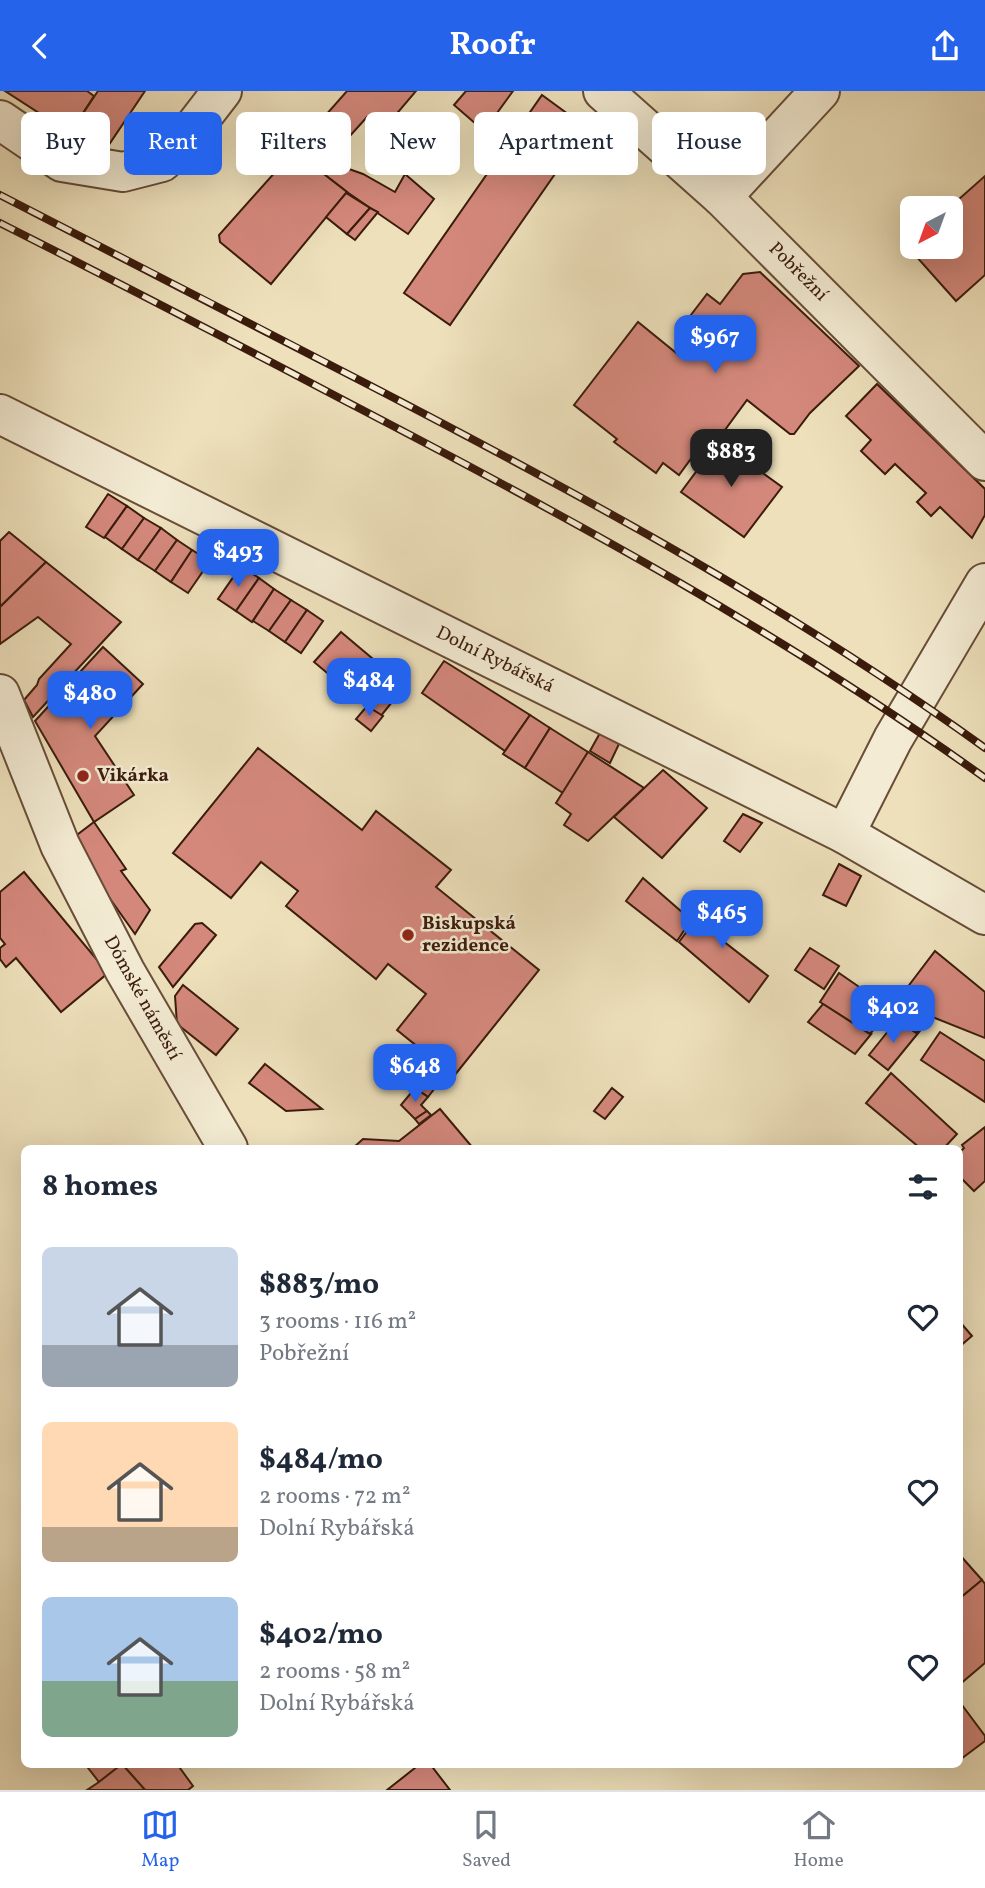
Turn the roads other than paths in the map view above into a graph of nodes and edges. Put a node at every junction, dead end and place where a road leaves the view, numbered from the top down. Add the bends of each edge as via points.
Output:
1 (222, 91) edge
2 (603, 91) edge
3 (820, 91) edge
4 (0, 120) edge
5 (722, 197) junction
6 (0, 414) edge
7 (985, 461) edge
8 (985, 583) edge
9 (0, 694) edge
10 (845, 834) junction
11 (985, 915) edge
12 (226, 1145) edge

1 - 4 street via 162,162 123,172 62,162
2 - 5 street, Pobřežní
3 - 5 street
5 - 7 street, Pobřežní
6 - 10 street, Dolní Rybářská
8 - 10 street via 893,739
9 - 12 street, Dómské náměstí via 60,845 125,971
10 - 11 street, Dolní Rybářská

